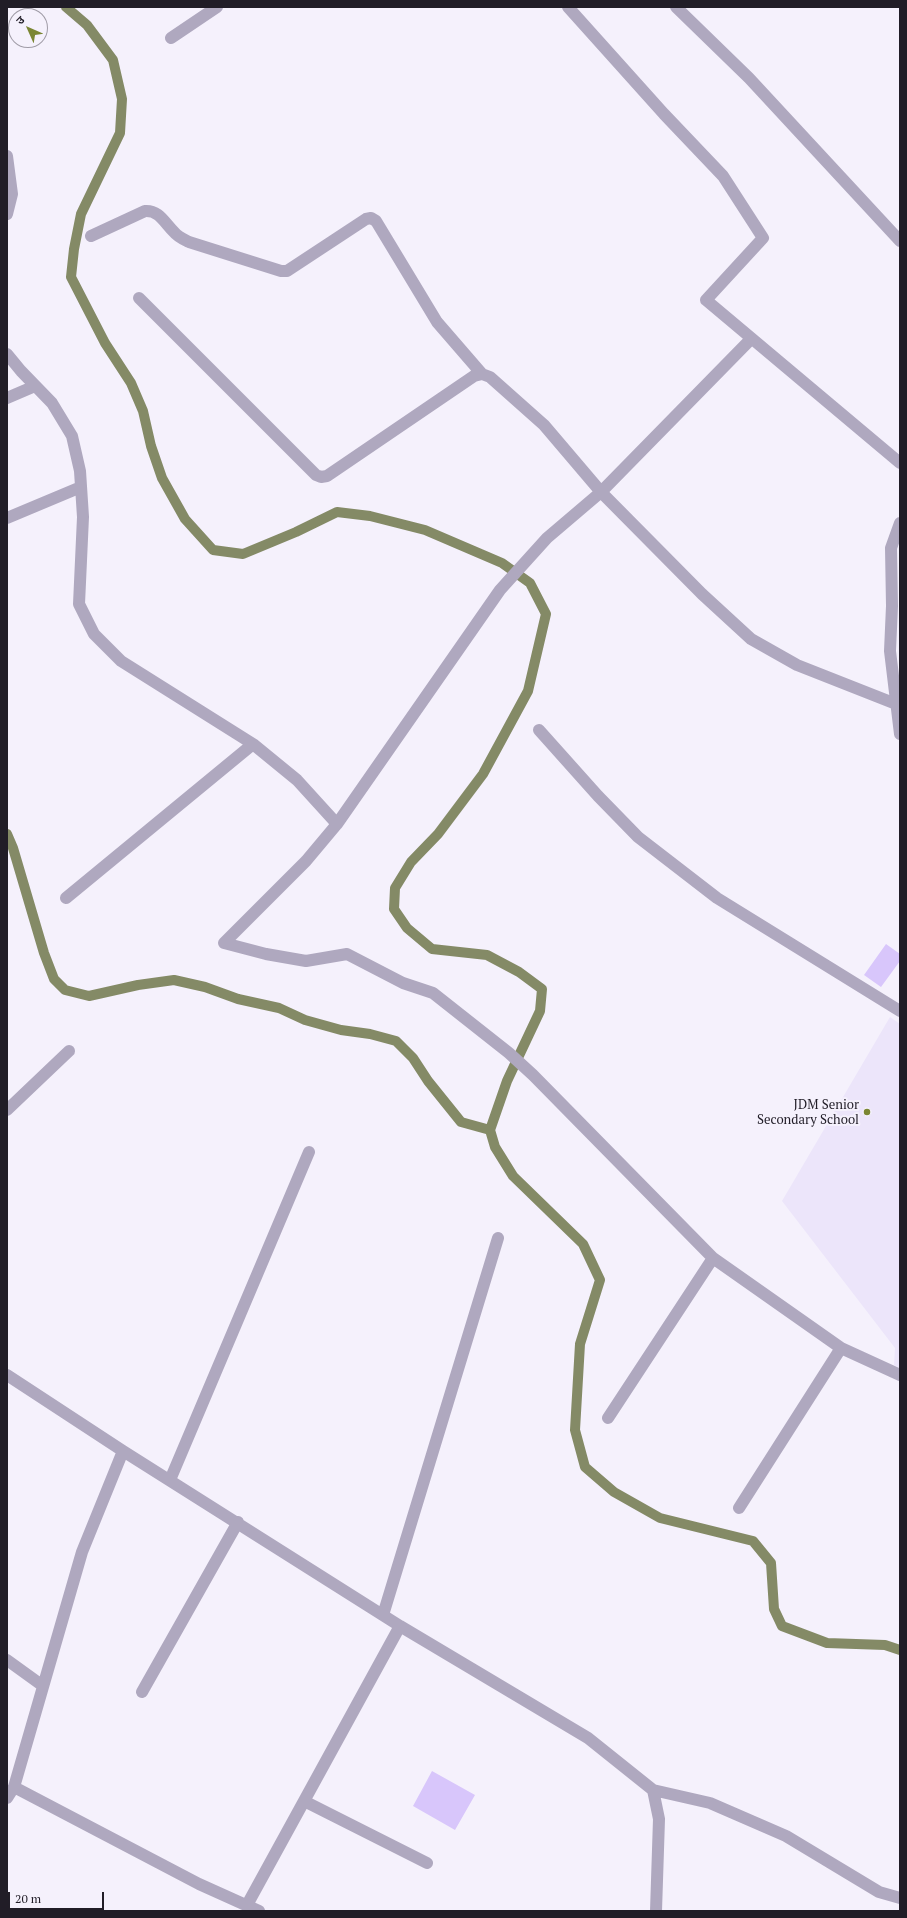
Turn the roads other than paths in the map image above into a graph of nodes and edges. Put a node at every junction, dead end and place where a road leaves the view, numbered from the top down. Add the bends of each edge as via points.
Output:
1 (217, 7) edge
2 (568, 7) edge
3 (676, 7) edge
4 (172, 38) dead end
5 (7, 156) edge
6 (7, 213) edge
7 (91, 236) dead end
8 (900, 241) edge
9 (139, 298) dead end
10 (751, 338) junction
11 (7, 354) edge
12 (482, 374) junction
13 (35, 386) junction
14 (7, 398) edge
15 (900, 463) edge
16 (81, 487) junction
17 (601, 492) junction
18 (7, 518) edge
19 (900, 523) edge
20 (896, 704) junction
21 (539, 730) dead end
22 (900, 734) edge
23 (253, 744) junction
24 (337, 824) junction
25 (66, 898) dead end
26 (900, 1011) edge
27 (69, 1051) dead end
28 (7, 1110) edge
29 (309, 1152) dead end
30 (498, 1238) dead end
31 (713, 1258) junction
32 (842, 1348) junction
33 (7, 1375) edge
34 (900, 1375) edge
35 (608, 1418) dead end
36 (123, 1451) junction
37 (170, 1480) junction
38 (739, 1508) dead end
39 (238, 1522) junction
40 (383, 1615) junction
41 (400, 1626) junction
42 (7, 1660) edge
43 (43, 1686) junction
44 (142, 1692) dead end
45 (14, 1787) junction
46 (653, 1790) junction
47 (7, 1798) edge
48 (304, 1801) junction
49 (426, 1863) dead end
50 (900, 1898) edge
51 (247, 1905) junction
52 (259, 1911) edge
53 (656, 1911) edge

1 - 4 street
2 - 10 street via 723,176 763,238 706,300
3 - 8 street via 749,78
5 - 6 street via 12,194
7 - 12 street via 152,210 159,214 180,238 287,271 371,218 376,221 437,322
9 - 12 street via 316,475 321,477 327,476 474,376
10 - 15 street
10 - 17 street
11 - 13 street
12 - 17 street via 490,376 544,425
13 - 14 street
13 - 16 street via 52,403 72,436
16 - 18 street
16 - 23 street via 83,517 79,604 94,634 121,661
17 - 20 street via 702,594 751,639 797,665
17 - 24 street via 547,538 500,590
19 - 20 street via 891,548 890,651
20 - 22 street
21 - 26 street via 638,837 717,898
23 - 24 street via 297,780
23 - 25 street
24 - 31 street via 306,861 224,942 266,954 306,961 346,954 403,983 433,993 533,1075
27 - 28 street
29 - 37 street
30 - 40 street
31 - 32 street
31 - 35 street
32 - 34 street
32 - 38 street
33 - 36 street
36 - 37 street
36 - 43 street via 82,1552
37 - 39 street
39 - 40 street
39 - 44 street
40 - 41 street
41 - 46 street via 588,1738
41 - 48 street
42 - 43 street
43 - 45 street
45 - 47 street
45 - 51 street via 199,1884
46 - 50 street via 710,1803 786,1836 879,1892
46 - 53 street via 660,1819
48 - 49 street
48 - 51 street
51 - 52 street

